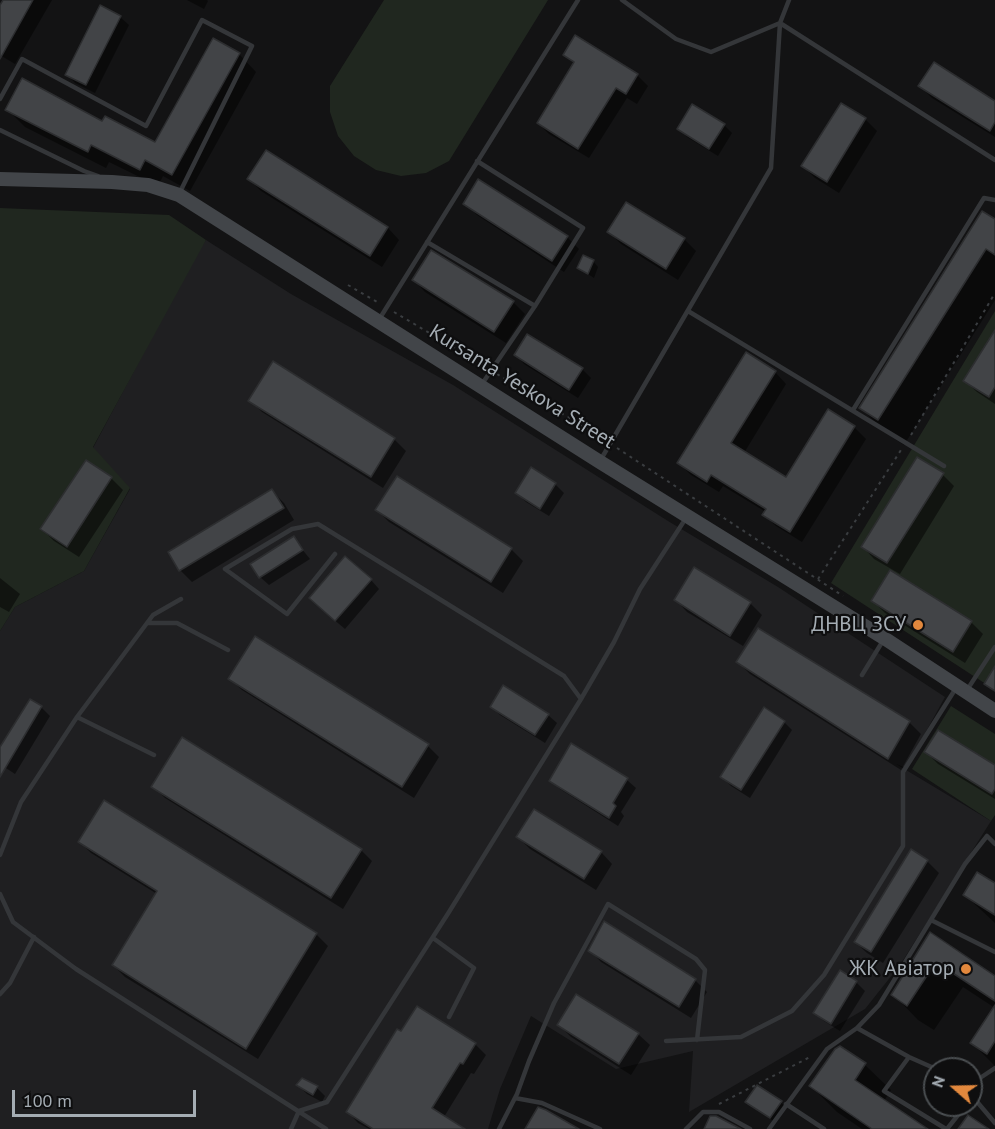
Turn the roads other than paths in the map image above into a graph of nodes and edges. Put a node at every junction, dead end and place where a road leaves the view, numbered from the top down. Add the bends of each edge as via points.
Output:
1 (578, 0) edge
2 (622, 0) edge
3 (789, 0) edge
4 (780, 23) junction
5 (0, 99) edge
6 (0, 130) edge
7 (995, 160) edge
8 (477, 161) junction
9 (0, 178) edge
10 (112, 182) junction
11 (179, 195) junction
12 (995, 200) edge
13 (427, 242) junction
14 (535, 306) junction
15 (688, 311) junction
16 (378, 322) junction
17 (480, 386) junction
18 (853, 410) junction
19 (600, 462) junction
20 (944, 466) dead end
21 (687, 515) junction
22 (334, 555) dead end
23 (181, 599) dead end
24 (147, 623) junction
25 (884, 638) junction
26 (995, 647) edge
27 (228, 650) dead end
28 (862, 675) dead end
29 (962, 690) junction
30 (581, 699) junction
31 (995, 711) edge
32 (77, 717) junction
33 (154, 755) dead end
34 (995, 844) edge
35 (0, 855) edge
36 (0, 894) edge
37 (931, 920) junction
38 (34, 937) junction
39 (433, 938) junction
40 (995, 952) edge
41 (0, 994) edge
42 (449, 1017) dead end
43 (857, 1028) junction
44 (697, 1040) junction
45 (666, 1041) dead end
46 (909, 1057) junction
47 (923, 1063) edge
48 (515, 1098) junction
49 (786, 1104) junction
50 (983, 1110) edge
51 (298, 1111) junction
52 (956, 1117) edge
53 (995, 1123) edge
54 (291, 1129) edge
55 (326, 1129) edge
56 (499, 1129) edge
57 (600, 1129) edge
58 (686, 1129) edge
59 (750, 1129) edge
60 (769, 1129) edge
61 (824, 1129) edge
62 (946, 1129) edge

1 - 8 lane
2 - 4 lane via 676,39 711,52
3 - 4 lane
4 - 7 lane
4 - 15 lane via 771,168
5 - 11 lane via 22,59 146,126 202,20 252,46
6 - 10 lane
8 - 13 lane
8 - 14 lane via 583,228
9 - 10 street, Kursanta Yeskova Street
10 - 11 street, Kursanta Yeskova Street via 148,185
11 - 16 street, Kursanta Yeskova Street
12 - 18 lane via 984,198
13 - 14 lane
13 - 16 lane
14 - 17 lane
15 - 18 lane
15 - 19 lane
16 - 17 street, Kursanta Yeskova Street
17 - 19 street, Kursanta Yeskova Street
18 - 20 lane
19 - 21 street, Kursanta Yeskova Street
21 - 25 street, Kursanta Yeskova Street
21 - 30 lane via 640,589
22 - 30 lane via 287,614 225,569 292,529 318,524 564,676
23 - 24 lane via 153,615
24 - 27 lane via 177,623
24 - 32 lane
25 - 28 lane
25 - 29 street, Kursanta Yeskova Street
26 - 29 lane
29 - 31 street, Kursanta Yeskova Street
29 - 44 lane via 903,772 903,846 824,975 792,1011 741,1037
30 - 39 lane
32 - 33 lane
32 - 35 lane via 21,802
34 - 37 lane via 987,836
36 - 38 lane via 13,922
37 - 40 lane
37 - 43 lane via 879,1005
38 - 41 lane
38 - 51 lane via 76,969
39 - 42 lane via 474,968
39 - 51 lane via 327,1102
43 - 46 lane
43 - 49 lane via 826,1049
44 - 45 lane
44 - 48 lane via 705,970 696,959 608,904 554,1003
46 - 47 lane
46 - 62 lane via 884,1091
48 - 56 lane
48 - 57 lane via 542,1104
49 - 60 lane
49 - 61 lane
50 - 53 lane
51 - 54 lane
51 - 55 lane
52 - 62 lane
58 - 59 lane via 703,1112 719,1112

